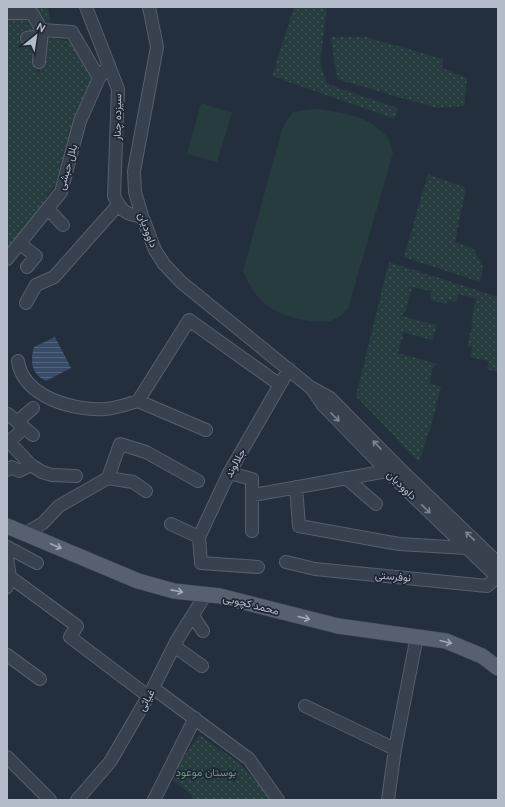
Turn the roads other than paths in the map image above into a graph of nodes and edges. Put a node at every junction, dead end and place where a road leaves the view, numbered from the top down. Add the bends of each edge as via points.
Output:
1 (86, 7) edge
2 (149, 7) edge
3 (7, 13) edge
4 (42, 33) junction
5 (26, 38) dead end
6 (39, 62) dead end
7 (109, 65) junction
8 (99, 78) junction
9 (118, 205) junction
10 (48, 209) junction
11 (142, 216) junction
12 (63, 225) dead end
13 (20, 244) junction
14 (7, 259) edge
15 (27, 268) dead end
16 (26, 303) dead end
17 (18, 362) dead end
18 (288, 369) junction
19 (280, 385) junction
20 (310, 386) junction
21 (138, 401) junction
22 (33, 408) dead end
23 (8, 414) edge
24 (25, 428) junction
25 (206, 430) dead end
26 (31, 465) junction
27 (7, 470) edge
28 (387, 471) junction
29 (229, 472) junction
30 (76, 476) dead end
31 (108, 478) junction
32 (346, 478) junction
33 (198, 481) dead end
34 (296, 487) junction
35 (146, 491) dead end
36 (253, 495) junction
37 (376, 504) dead end
38 (171, 524) dead end
39 (7, 526) edge
40 (252, 531) dead end
41 (26, 533) junction
42 (199, 537) junction
43 (7, 547) edge
44 (466, 548) junction
45 (7, 557) edge
46 (286, 562) dead end
47 (37, 563) dead end
48 (498, 563) edge
49 (258, 566) dead end
50 (497, 578) edge
51 (9, 582) edge
52 (206, 594) junction
53 (193, 616) junction
54 (203, 631) dead end
55 (417, 636) junction
56 (174, 646) junction
57 (7, 655) edge
58 (202, 666) dead end
59 (498, 668) edge
60 (40, 679) dead end
61 (150, 692) junction
62 (305, 706) dead end
63 (195, 718) junction
64 (395, 749) junction
65 (7, 757) edge
66 (50, 800) edge
67 (78, 800) edge
68 (154, 800) edge
69 (278, 800) edge
70 (388, 800) edge

1 - 7 street, سیزده چنار
2 - 11 street, داوودیان via 156,47 134,170 135,192
3 - 4 street via 32,13
4 - 5 street
4 - 6 street
4 - 8 street via 72,32
7 - 8 street, بلال حبشی
7 - 9 street, سیزده چنار via 118,89 114,196
8 - 10 street, بلال حبشی via 80,121 61,192
9 - 11 street via 122,211 133,216
9 - 16 street via 54,277 36,285
10 - 12 street
10 - 13 street, بلال حبشی
11 - 18 street, داوودیان via 155,250 181,282
13 - 14 street, بلال حبشی
13 - 15 street via 36,256
17 - 21 street via 20,373 28,383 62,403 104,409
18 - 19 street, جلالوند
18 - 20 street, داوودیان
19 - 21 street via 189,320
19 - 29 street, جلالوند
20 -> 28 street, داوودیان via 323,405
48 -> 20 street, داوودیان via 330,398
21 - 25 street
22 - 24 street
23 - 24 street
24 - 26 street via 9,442
26 - 27 street via 18,471 12,467
26 - 30 street via 52,475
28 - 32 street
28 -> 44 street, داوودیان
29 - 36 street via 252,479
29 - 42 street, جلالوند
31 - 33 street via 120,444 146,452
31 - 35 street via 133,482
31 - 41 street via 59,506 43,523
32 - 34 street
32 - 37 street
34 - 36 street
34 - 44 street via 299,526 399,544
36 - 40 street
38 - 42 street
39 - 41 main road, محمد کچویی
41 -> 52 main road, محمد کچویی via 95,566 138,581 174,591
42 - 49 street, جلالوند via 201,563
43 - 47 street
44 - 50 street, داوودیان
45 - 51 street
46 - 50 street, نوفرستی via 316,569 487,586
51 - 61 street via 77,626 70,637
52 - 53 street, غیاثی
52 -> 55 main road, محمد کچویی via 338,626
53 - 54 street
53 - 56 street, غیاثی
55 -> 59 main road, محمد کچویی via 464,647
55 - 64 street
56 - 58 street
56 - 61 street, غیاثی
57 - 60 street
61 - 63 street
61 - 67 street, غیاثی via 110,762
62 - 64 street
63 - 68 street
63 - 69 street via 249,759
64 - 70 street
65 - 66 street

